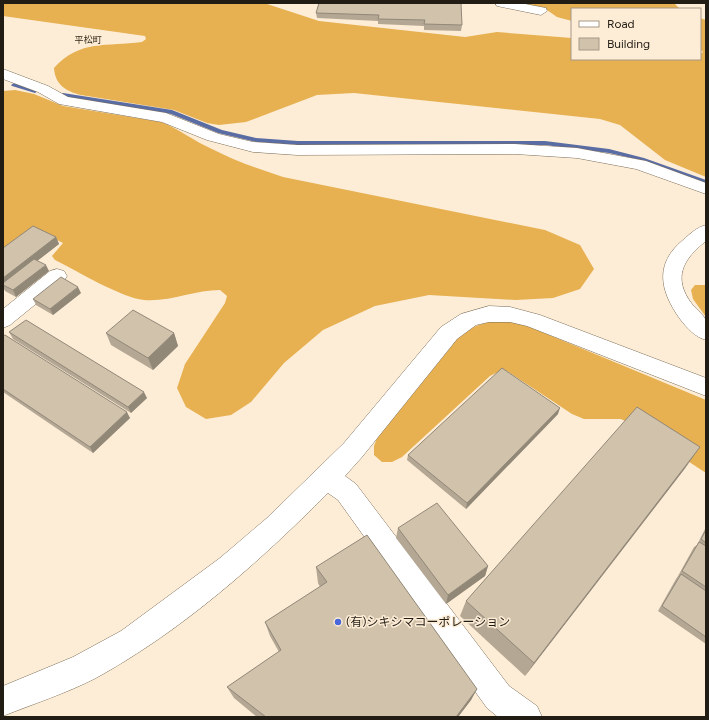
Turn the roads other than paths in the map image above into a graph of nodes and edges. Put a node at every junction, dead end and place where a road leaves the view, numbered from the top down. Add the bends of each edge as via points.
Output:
1 (501, 3) edge
2 (541, 11) dead end
3 (7, 80) edge
4 (706, 190) edge
5 (706, 230) edge
6 (57, 276) dead end
7 (3, 320) edge
8 (706, 332) edge
9 (706, 387) edge
10 (327, 477) junction
11 (3, 701) edge
12 (526, 717) edge

1 - 2 street
3 - 4 street via 43,89 64,101 166,118 213,137 253,147 297,150 553,150 640,165
5 - 8 street via 678,258 673,270 673,285 679,300 689,316
6 - 7 street
9 - 10 street via 514,314 494,313 477,316 461,323 449,333 353,450
10 - 11 street via 230,567 131,641 83,668
10 - 12 street via 347,492 498,697

